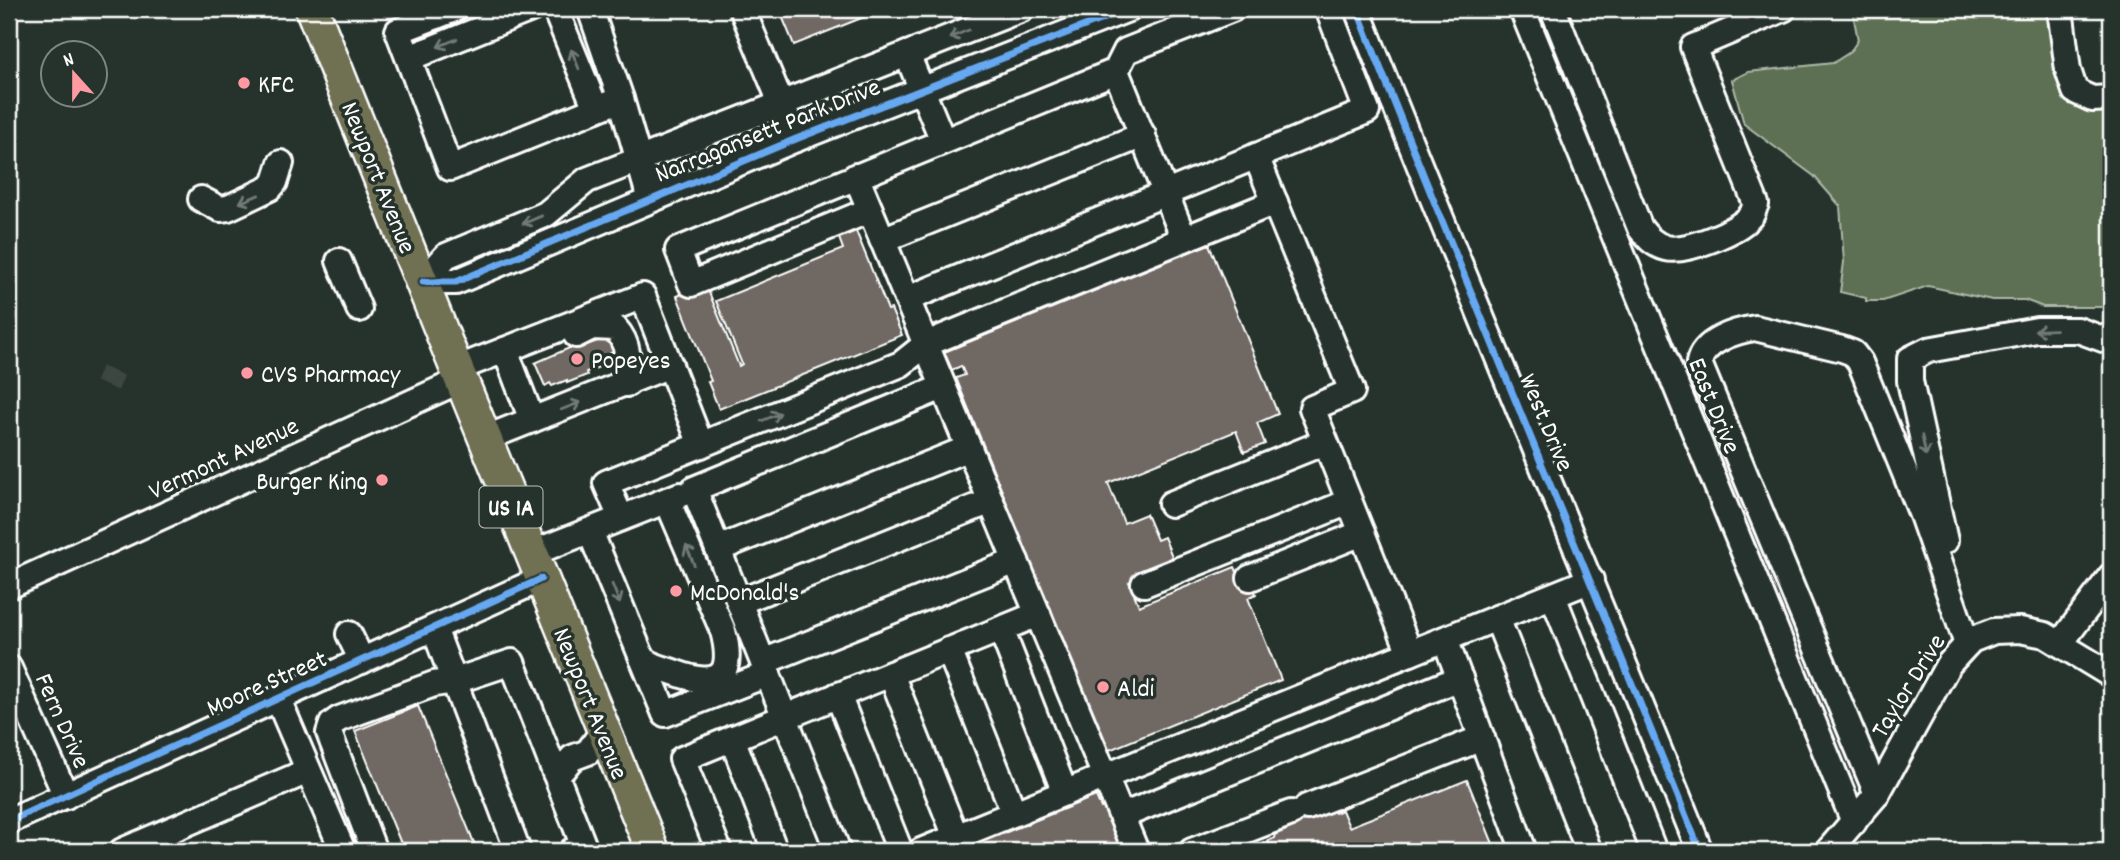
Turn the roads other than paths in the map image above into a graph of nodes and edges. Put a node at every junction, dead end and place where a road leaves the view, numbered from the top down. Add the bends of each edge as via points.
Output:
1 (313, 9) edge
2 (454, 9) edge
3 (531, 9) edge
4 (555, 9) edge
5 (590, 9) edge
6 (742, 9) edge
7 (1022, 9) edge
8 (1128, 9) edge
9 (1231, 9) edge
10 (1328, 9) edge
11 (1357, 9) edge
12 (1522, 9) edge
13 (1553, 9) edge
14 (1783, 9) edge
15 (2060, 9) edge
16 (907, 54) junction
17 (409, 58) junction
18 (1116, 71) junction
19 (922, 89) junction
20 (2111, 98) edge
21 (621, 99) junction
22 (781, 104) junction
23 (596, 109) junction
24 (1143, 135) junction
25 (796, 139) junction
26 (943, 141) junction
27 (1256, 156) junction
28 (638, 160) junction
29 (281, 163) dead end
30 (856, 176) junction
31 (1166, 193) junction
32 (201, 199) dead end
33 (650, 199) junction
34 (1275, 202) junction
35 (870, 211) junction
36 (1184, 239) junction
37 (882, 240) junction
38 (339, 261) dead end
39 (422, 282) junction
40 (907, 299) junction
41 (359, 309) dead end
42 (926, 344) junction
43 (2111, 346) edge
44 (512, 347) junction
45 (670, 365) junction
46 (459, 374) junction
47 (628, 377) junction
48 (943, 387) junction
49 (532, 420) junction
50 (484, 439) junction
51 (1325, 442) junction
52 (704, 443) junction
53 (969, 448) junction
54 (694, 489) junction
55 (667, 500) junction
56 (991, 501) junction
57 (1349, 502) junction
58 (1171, 504) dead end
59 (621, 518) junction
60 (590, 531) junction
61 (1362, 533) junction
62 (718, 549) junction
63 (1016, 561) junction
64 (535, 567) junction
65 (2111, 576) edge
66 (1250, 578) dead end
67 (1591, 580) junction
68 (1144, 584) dead end
69 (9, 586) edge
70 (1553, 596) junction
71 (739, 602) junction
72 (1038, 614) junction
73 (1497, 618) junction
74 (434, 628) junction
75 (1000, 629) junction
76 (750, 630) junction
77 (349, 634) dead end
78 (1445, 639) junction
79 (726, 640) junction
80 (1969, 642) junction
81 (2060, 644) junction
82 (949, 650) junction
83 (1410, 653) junction
84 (362, 661) junction
85 (649, 664) junction
86 (9, 668) edge
87 (766, 668) junction
88 (891, 674) junction
89 (2111, 675) edge
90 (1460, 678) junction
91 (455, 681) junction
92 (838, 695) junction
93 (278, 699) junction
94 (785, 717) junction
95 (603, 731) junction
96 (732, 738) junction
97 (1482, 738) junction
98 (308, 771) junction
99 (559, 771) junction
100 (620, 772) junction
101 (1105, 776) junction
102 (1065, 793) junction
103 (1877, 794) junction
104 (66, 796) junction
105 (1014, 813) junction
106 (1122, 816) junction
107 (9, 821) edge
108 (1854, 822) junction
109 (956, 837) junction
110 (373, 846) edge
111 (514, 850) edge
112 (122, 851) edge
113 (343, 851) edge
114 (572, 851) edge
115 (653, 851) edge
116 (719, 851) edge
117 (775, 851) edge
118 (838, 851) edge
119 (900, 851) edge
120 (921, 851) edge
121 (1136, 851) edge
122 (1192, 851) edge
123 (1524, 851) edge
124 (1589, 851) edge
125 (1654, 851) edge
126 (1700, 851) edge
127 (1828, 851) edge

1 - 39 main road, Newport Avenue / US 1A
2 - 17 street via 398,31
3 -> 17 street
23 -> 4 street
5 - 21 street
6 - 22 street
7 -> 16 street, Narragansett Park Drive
8 - 19 street, Narragansett Park Drive
9 - 18 street via 1126,51
10 - 27 street via 1367,111
11 - 67 street, West Drive
12 - 108 street, East Drive
13 - 14 street via 1640,228 1653,244 1682,250 1732,229 1751,216 1756,204 1693,47
15 - 20 street via 2068,70 2076,91 2092,99
16 - 19 street
16 - 22 street, Narragansett Park Drive
17 - 23 street via 450,168
18 - 24 street
18 - 26 street
19 - 25 street, Narragansett Park Drive
19 - 26 street
21 - 23 street
21 - 28 street
22 - 25 street
22 - 28 street, Narragansett Park Drive
24 - 31 street
24 - 37 street
25 - 33 street, Narragansett Park Drive
26 - 30 street
27 - 31 street
27 - 34 street
28 - 33 street
28 -> 39 street, Narragansett Park Drive via 587,180 546,214 446,256
29 -> 32 street via 275,182 264,193 220,209
30 - 35 street
30 - 35 street via 678,250 691,284
31 - 36 street
31 - 40 street
33 - 39 street, Narragansett Park Drive via 456,282
34 - 36 street
34 - 51 street via 1352,391 1312,408
35 - 37 street
36 - 42 street
37 - 40 street
38 - 41 street
39 - 46 main road, Newport Avenue / US 1A
40 - 42 street
42 - 48 street
52 -> 42 street via 901,365
43 -> 80 street via 2078,330 2037,330 1928,350 1910,359 1910,381
44 - 45 street, Vermont Avenue via 643,296
44 - 46 street, Vermont Avenue
44 - 47 street via 540,351 592,327 615,328 623,337 629,359
44 - 49 street
45 - 47 street
45 - 52 street
46 - 50 main road, Newport Avenue / US 1A
46 - 69 street, Vermont Avenue
49 -> 47 street
48 - 53 street
48 - 54 street, Moore Street
49 - 50 street
50 - 64 main road, Newport Avenue / US 1A
51 - 57 street
51 - 58 street
52 - 59 street via 607,483
53 - 56 street
53 - 62 street
54 - 55 street, Moore Street
54 - 62 street
55 - 59 street, Moore Street
79 -> 55 street
56 - 63 street
56 - 71 street
57 - 61 street
57 - 68 street
59 - 60 street, Moore Street
60 - 64 street, Moore Street
60 -> 85 street
61 - 66 street
61 - 83 street
62 - 71 street
63 - 72 street
63 - 87 street
64 - 74 street, Moore Street
64 - 95 main road, Newport Avenue / US 1A
65 - 81 street
67 - 70 street
67 - 126 street, West Drive
70 - 73 street
70 - 125 street
71 - 76 street
72 - 75 street
72 - 101 street
73 - 78 street
73 - 124 street
74 - 84 street, Moore Street
74 - 91 street
75 - 82 street
75 - 102 street
76 - 79 street
76 - 87 street
77 - 84 street
78 - 83 street
78 - 90 street
79 - 85 street via 728,662 717,677 704,681
80 - 81 street, Taylor Drive via 1994,631 2020,630 2045,635
80 - 103 street, Taylor Drive via 1948,666
80 - 103 street via 1922,515 1853,354 1755,328 1707,346 1699,363
81 - 89 street, Taylor Drive
82 - 88 street
82 - 105 street
83 - 101 street
84 - 93 street, Moore Street
85 - 87 street via 665,714
86 - 104 street, Fern Drive
87 - 94 street
88 - 92 street
88 - 109 street
90 - 97 street
90 - 106 street
91 - 99 street via 512,662
91 - 110 street via 434,684 332,724 329,733
91 - 111 street
92 - 94 street
92 - 119 street
93 - 98 street
93 - 104 street, Moore Street
94 - 96 street
94 - 118 street
95 - 99 street via 587,752
95 - 100 main road, Newport Avenue / US 1A
96 - 116 street via 682,759
96 - 117 street
97 - 122 street
97 - 123 street
98 - 112 street
98 - 113 street
99 - 100 street via 595,768
99 - 114 street via 584,847
100 - 115 main road, Newport Avenue / US 1A
101 - 102 street
101 - 106 street
102 - 105 street
103 - 108 street, Taylor Drive
104 - 107 street, Moore Street
105 - 109 street
106 - 121 street
108 - 127 street, Taylor Drive
109 - 120 street

